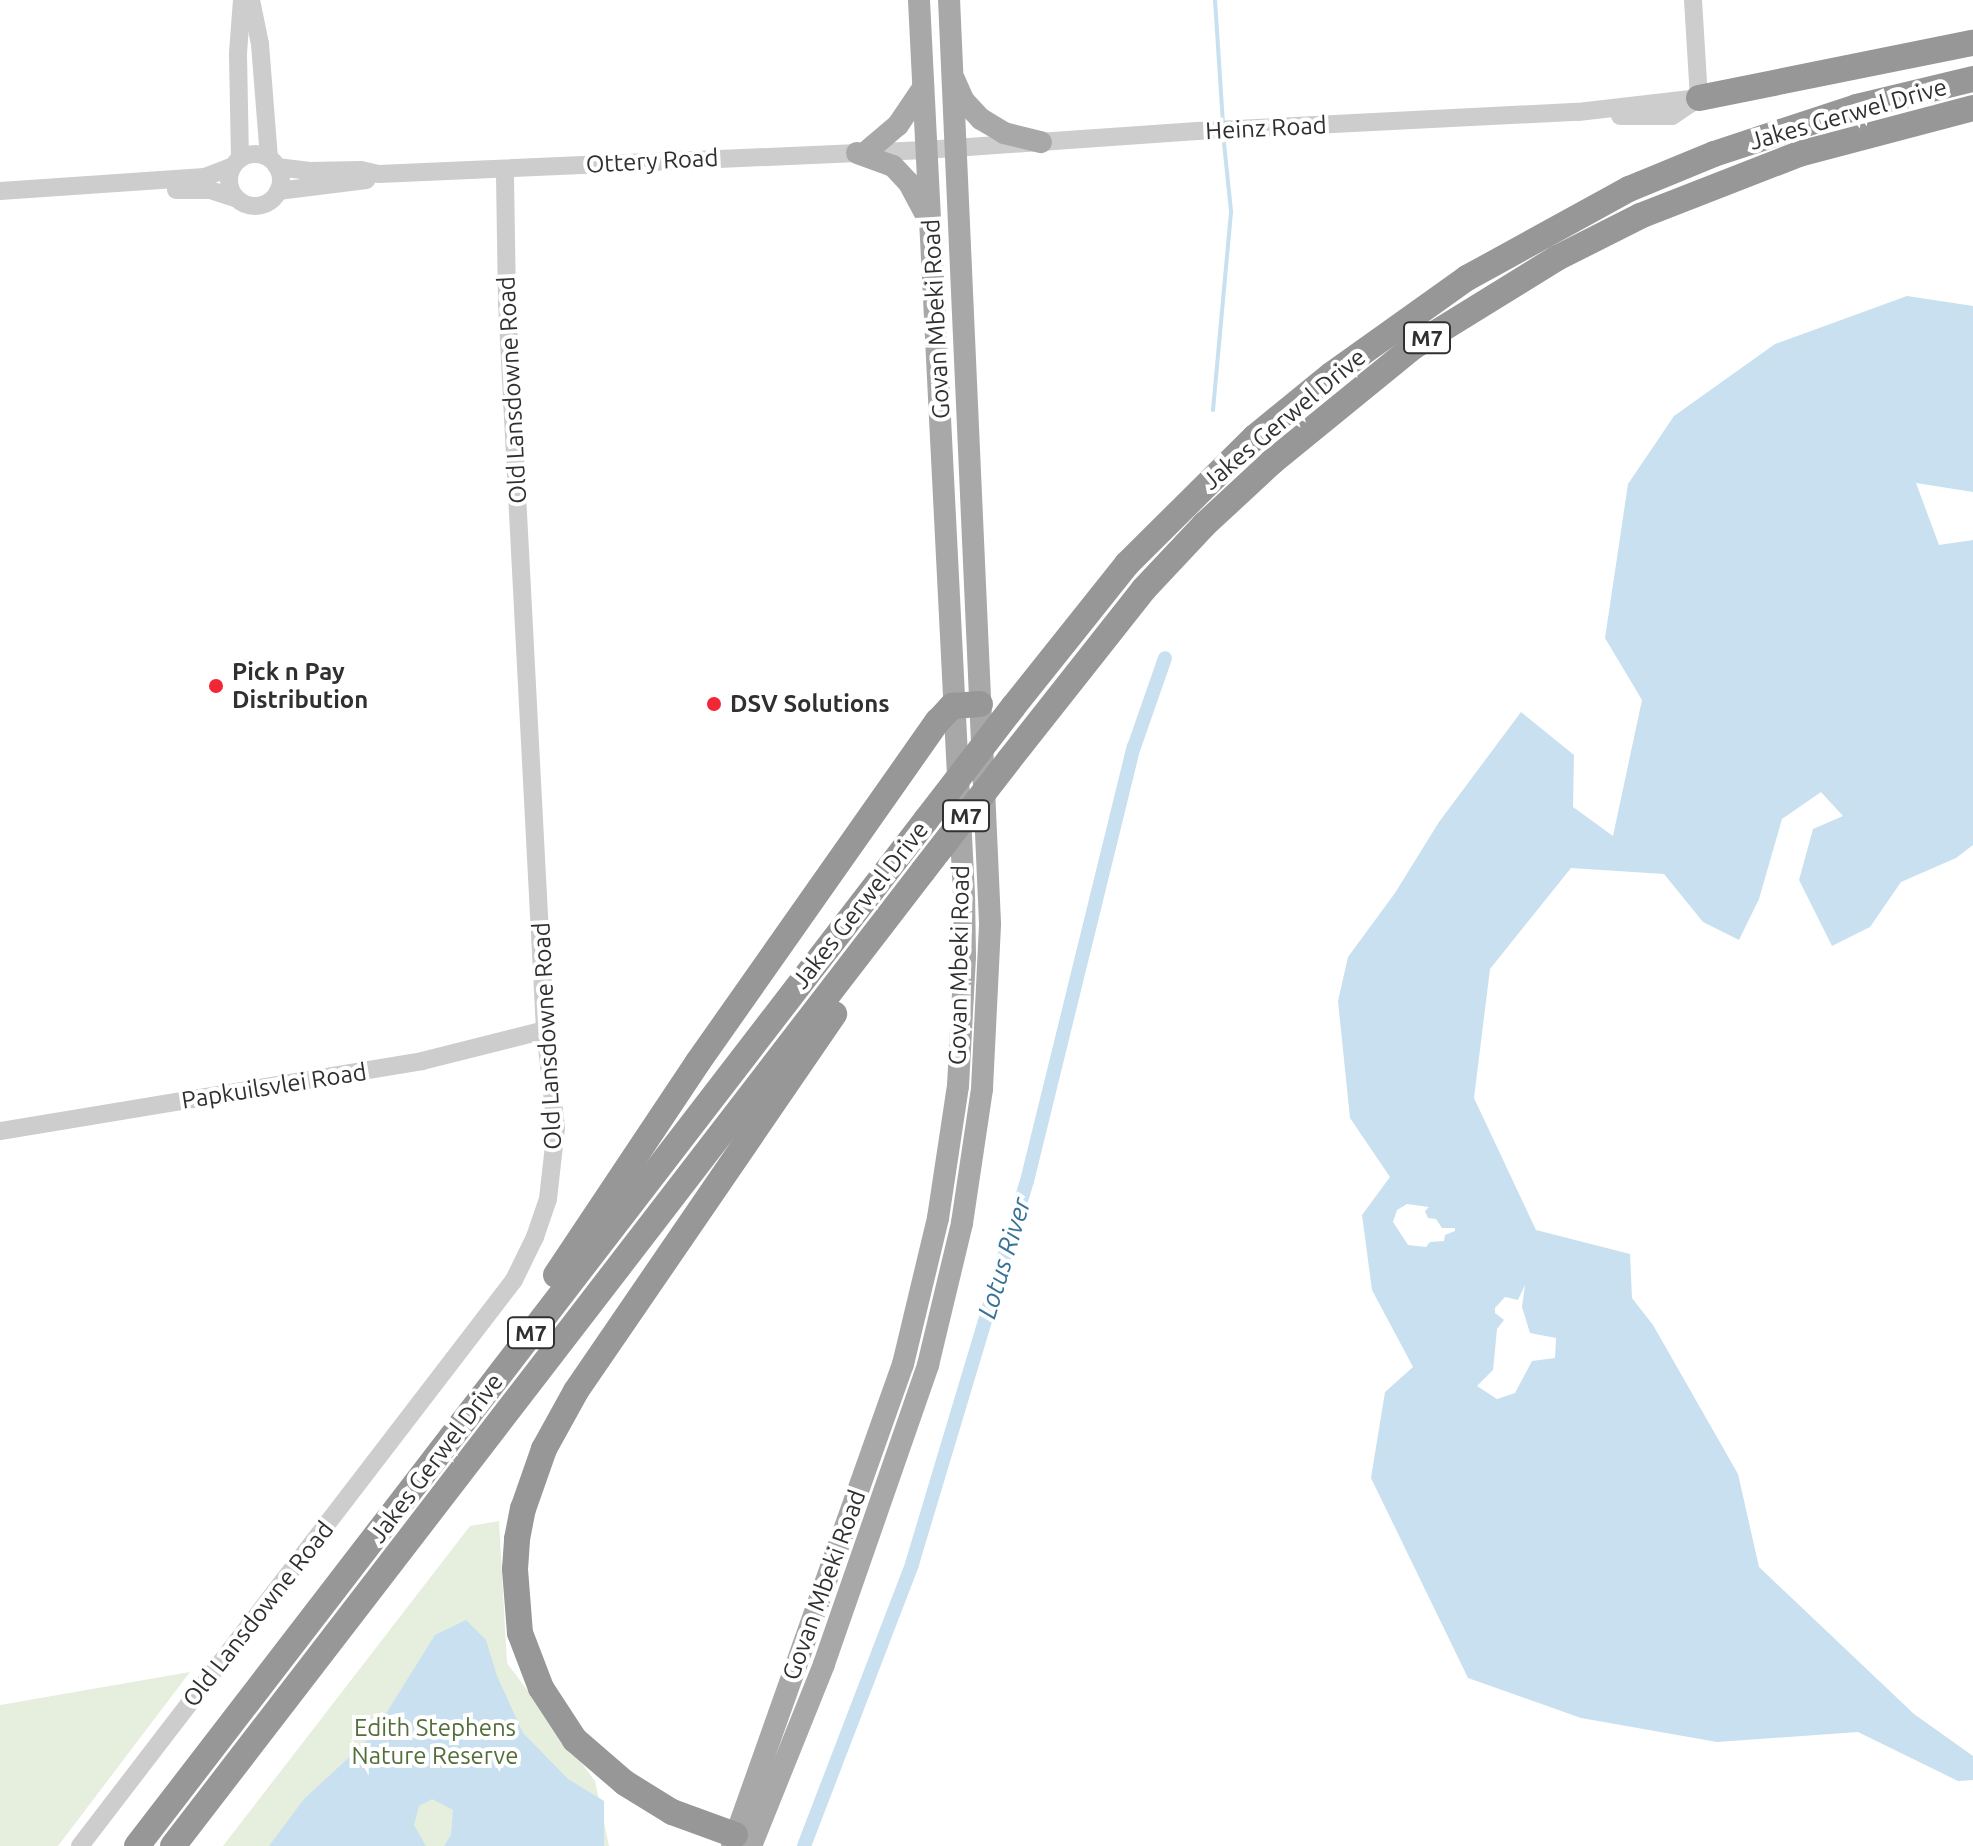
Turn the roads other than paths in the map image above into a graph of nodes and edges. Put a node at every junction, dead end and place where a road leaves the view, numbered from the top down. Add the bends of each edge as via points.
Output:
1 (242, 0) edge
2 (251, 0) edge
3 (919, 0) edge
4 (949, 0) edge
5 (1693, 0) edge
6 (1973, 43) edge
7 (1694, 53) junction
8 (952, 71) junction
9 (1973, 79) edge
10 (923, 88) junction
11 (1699, 98) junction
12 (1658, 103) junction
13 (1973, 108) edge
14 (1578, 112) junction
15 (1041, 142) junction
16 (954, 148) junction
17 (925, 150) junction
18 (861, 153) junction
19 (236, 163) junction
20 (273, 163) junction
21 (505, 169) junction
22 (379, 174) junction
23 (114, 186) junction
24 (0, 191) edge
25 (278, 191) junction
26 (235, 198) junction
27 (928, 219) junction
28 (980, 704) junction
29 (952, 706) junction
30 (918, 878) junction
31 (545, 1030) junction
32 (0, 1131) edge
33 (433, 1462) junction
34 (748, 1843) edge
35 (80, 1846) edge
36 (137, 1846) edge
37 (173, 1846) edge

1 - 19 street
2 - 20 street
3 - 10 main road, Govan Mbeki Road
4 - 8 main road, Govan Mbeki Road
5 - 7 street
6 - 11 highway
7 - 11 street
7 - 12 street via 1686,82
8 - 15 main road via 964,101 981,119 1004,133
8 - 16 main road, Govan Mbeki Road
9 - 33 highway, Jakes Gerwel Drive / M7, bridge via 1857,107 1714,154 1629,189 1467,278 1331,375 1238,453 1127,564
10 - 17 main road, Govan Mbeki Road
10 - 18 main road via 898,125
11 - 12 street, Heinz Road
11 - 14 street, Heinz Road via 1662,118
12 - 14 street, Heinz Road
13 - 30 highway, Jakes Gerwel Drive / M7, bridge via 1799,154 1640,216 1557,258 1413,347 1272,462 1144,589
14 - 15 street, Heinz Road
15 - 16 street, Heinz Road
16 - 17 street, Heinz Road
16 - 28 main road, Govan Mbeki Road
17 - 18 street, Ottery Road
17 - 27 main road, Govan Mbeki Road
18 - 21 street, Ottery Road
18 - 27 main road via 901,172
19 - 20 street via 249,155
19 - 23 street via 205,177
19 - 26 street via 229,183
20 - 22 street, Ottery Road via 308,171
20 - 25 street via 281,183
21 - 22 street, Ottery Road
21 - 31 street, Old Lansdowne Road
22 - 25 street, Ottery Road via 361,182
23 - 24 street
23 - 26 street via 137,191 210,190
25 - 26 street via 258,206
27 - 29 main road, Govan Mbeki Road
28 - 29 highway
28 - 34 main road, Govan Mbeki Road via 990,959 982,1089 960,1234 897,1461 824,1664
29 - 33 highway via 698,1062
29 - 34 main road, Govan Mbeki Road via 965,956 958,1086 941,1203 903,1364
30 - 34 highway via 872,959 576,1391 538,1464 517,1539 520,1633 541,1688 575,1740 625,1783 672,1812
30 - 37 highway, Jakes Gerwel Drive / M7
31 - 32 street, Papkuilsvlei Road via 422,1061
31 - 35 street, Old Lansdowne Road via 556,1128 553,1174 542,1219 514,1280
33 - 36 highway, Jakes Gerwel Drive / M7

